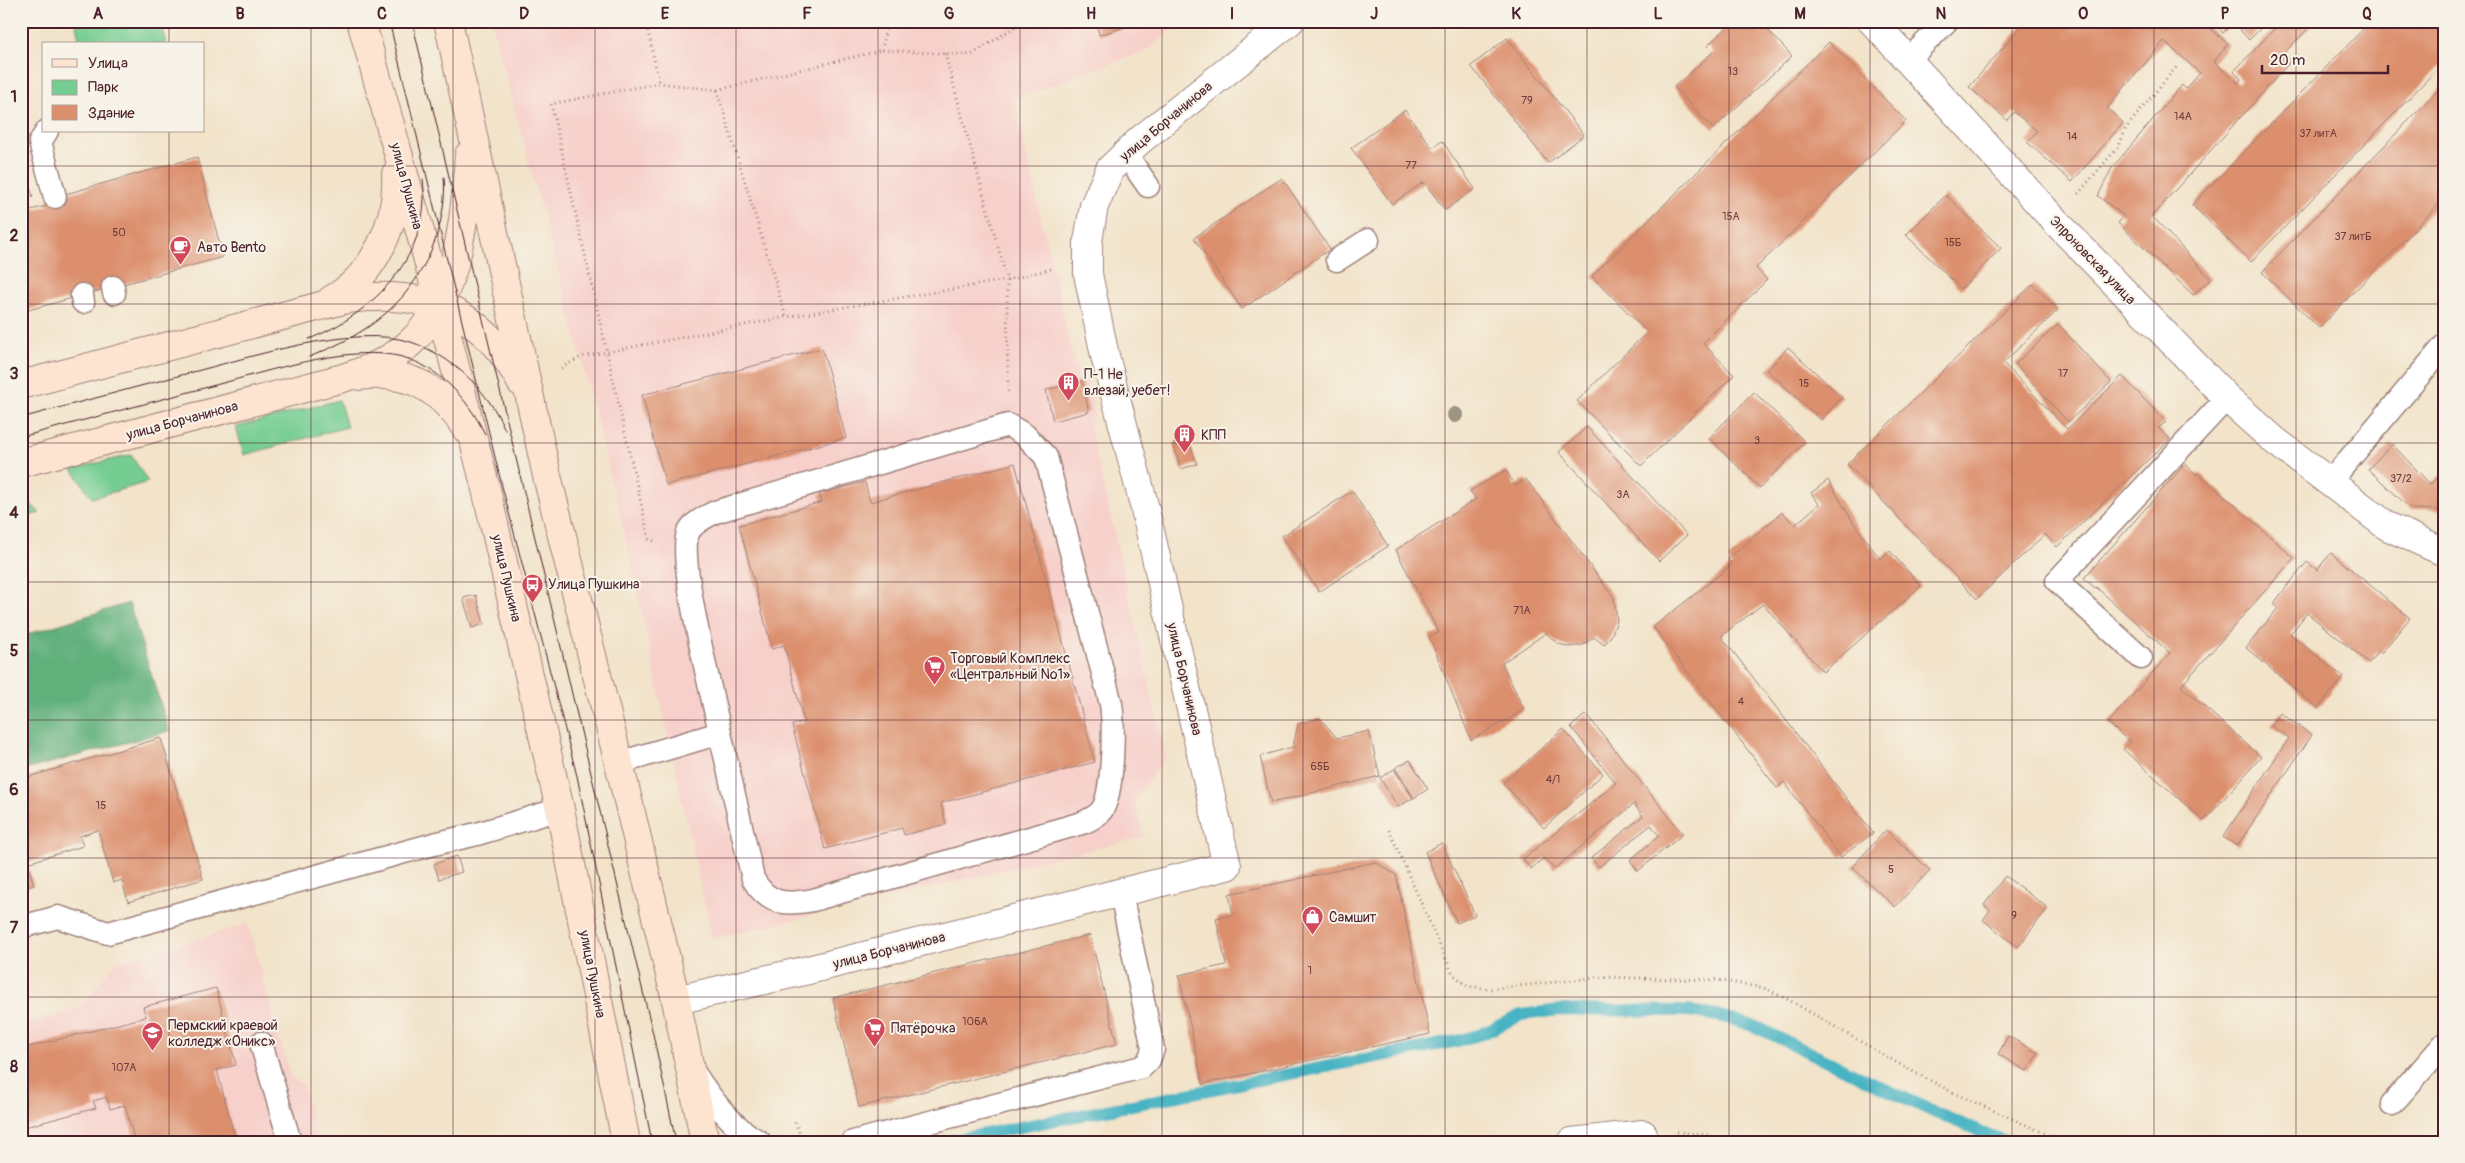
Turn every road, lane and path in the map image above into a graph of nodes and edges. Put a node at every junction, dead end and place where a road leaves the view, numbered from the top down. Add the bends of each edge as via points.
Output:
1 (361, 21) edge
2 (448, 21) edge
3 (646, 21) edge
4 (887, 21) edge
5 (1024, 21) edge
6 (1290, 21) edge
7 (1872, 21) edge
8 (1947, 21) edge
9 (882, 50) junction
10 (945, 54) junction
11 (1909, 59) junction
12 (2178, 65) dead end
13 (659, 83) junction
14 (717, 90) junction
15 (470, 118) junction
16 (46, 132) edge
17 (395, 137) junction
18 (1125, 153) junction
19 (1148, 186) dead end
20 (55, 197) dead end
21 (2074, 198) dead end
22 (1368, 240) dead end
23 (1337, 260) dead end
24 (1050, 269) dead end
25 (1007, 280) junction
26 (321, 305) junction
27 (439, 305) junction
28 (786, 317) junction
29 (2444, 346) edge
30 (606, 352) junction
31 (559, 369) dead end
32 (343, 378) junction
33 (21, 385) edge
34 (2227, 398) junction
35 (534, 411) junction
36 (1008, 425) junction
37 (471, 436) junction
38 (21, 463) edge
39 (2330, 482) junction
40 (2444, 552) edge
41 (686, 557) junction
42 (2141, 658) dead end
43 (720, 733) junction
44 (620, 763) junction
45 (560, 809) junction
46 (1389, 830) dead end
47 (1121, 893) junction
48 (21, 927) edge
49 (676, 1000) junction
50 (261, 1043) dead end
51 (2444, 1044) edge
52 (690, 1066) junction
53 (2392, 1104) dead end
54 (795, 1122) dead end
55 (1643, 1134) dead end
56 (290, 1142) edge
57 (626, 1142) edge
58 (705, 1142) edge
59 (760, 1142) edge
60 (803, 1142) edge
61 (853, 1142) edge
62 (1572, 1142) edge
63 (2074, 1142) edge

1 - 17 main road, улица Пушкина
2 - 15 main road
3 - 13 path
4 - 9 path
5 - 10 path via 972,55
6 - 18 street, улица Борчанинова
7 - 11 street, Эпроновская улица
8 - 11 lane
9 - 10 path
9 - 14 path
10 - 25 path
11 - 34 street, Эпроновская улица via 2056,222
12 - 21 path via 2126,128 2120,146
13 - 14 path
13 - 30 path via 551,104
14 - 28 path
15 - 27 main road via 462,231
15 - 35 main road
16 - 20 lane via 40,142
17 - 26 main road via 397,180 394,209 379,249 357,280
17 - 27 main road, улица Пушкина
18 - 19 lane
18 - 47 street, улица Борчанинова via 1110,169 1094,206 1088,241 1088,274 1104,356 1144,505 1227,866
22 - 23 lane
24 - 25 path
25 - 28 path
25 - 36 path
26 - 27 main road via 347,299 403,296
26 - 33 main road
27 - 32 main road via 411,342 395,355
27 - 35 main road via 487,333 511,363
27 - 37 main road, улица Пушкина
28 - 30 path
29 - 39 lane
30 - 31 path via 581,357
30 - 41 path via 648,539
32 - 37 main road via 394,375 419,383 442,397
32 - 38 main road, улица Борчанинова
34 - 39 street, Эпроновская улица via 2274,440
34 - 42 lane via 2056,581
35 - 44 main road via 547,476
36 - 41 lane via 715,512 689,530 685,541
36 - 43 lane via 1025,435 1046,457 1111,704 1113,740 1108,796 1102,810 1082,823 813,900 793,904 773,900 761,892 753,879
37 - 45 main road, улица Пушкина
39 - 40 street, Эпроновская улица via 2387,526
41 - 43 lane via 686,572
43 - 44 lane
44 - 49 main road
45 - 48 lane via 108,933 58,917
45 - 57 main road, улица Пушкина
46 - 63 path via 1452,973 1467,986 1489,989 1603,977 1717,980 1764,988 1954,1093 2051,1136
47 - 49 street, улица Борчанинова
47 - 61 lane via 1153,1049 1142,1067
49 - 52 main road
50 - 56 lane
51 - 53 lane
52 - 58 main road
52 - 59 lane via 722,1110
54 - 60 path
55 - 62 street

